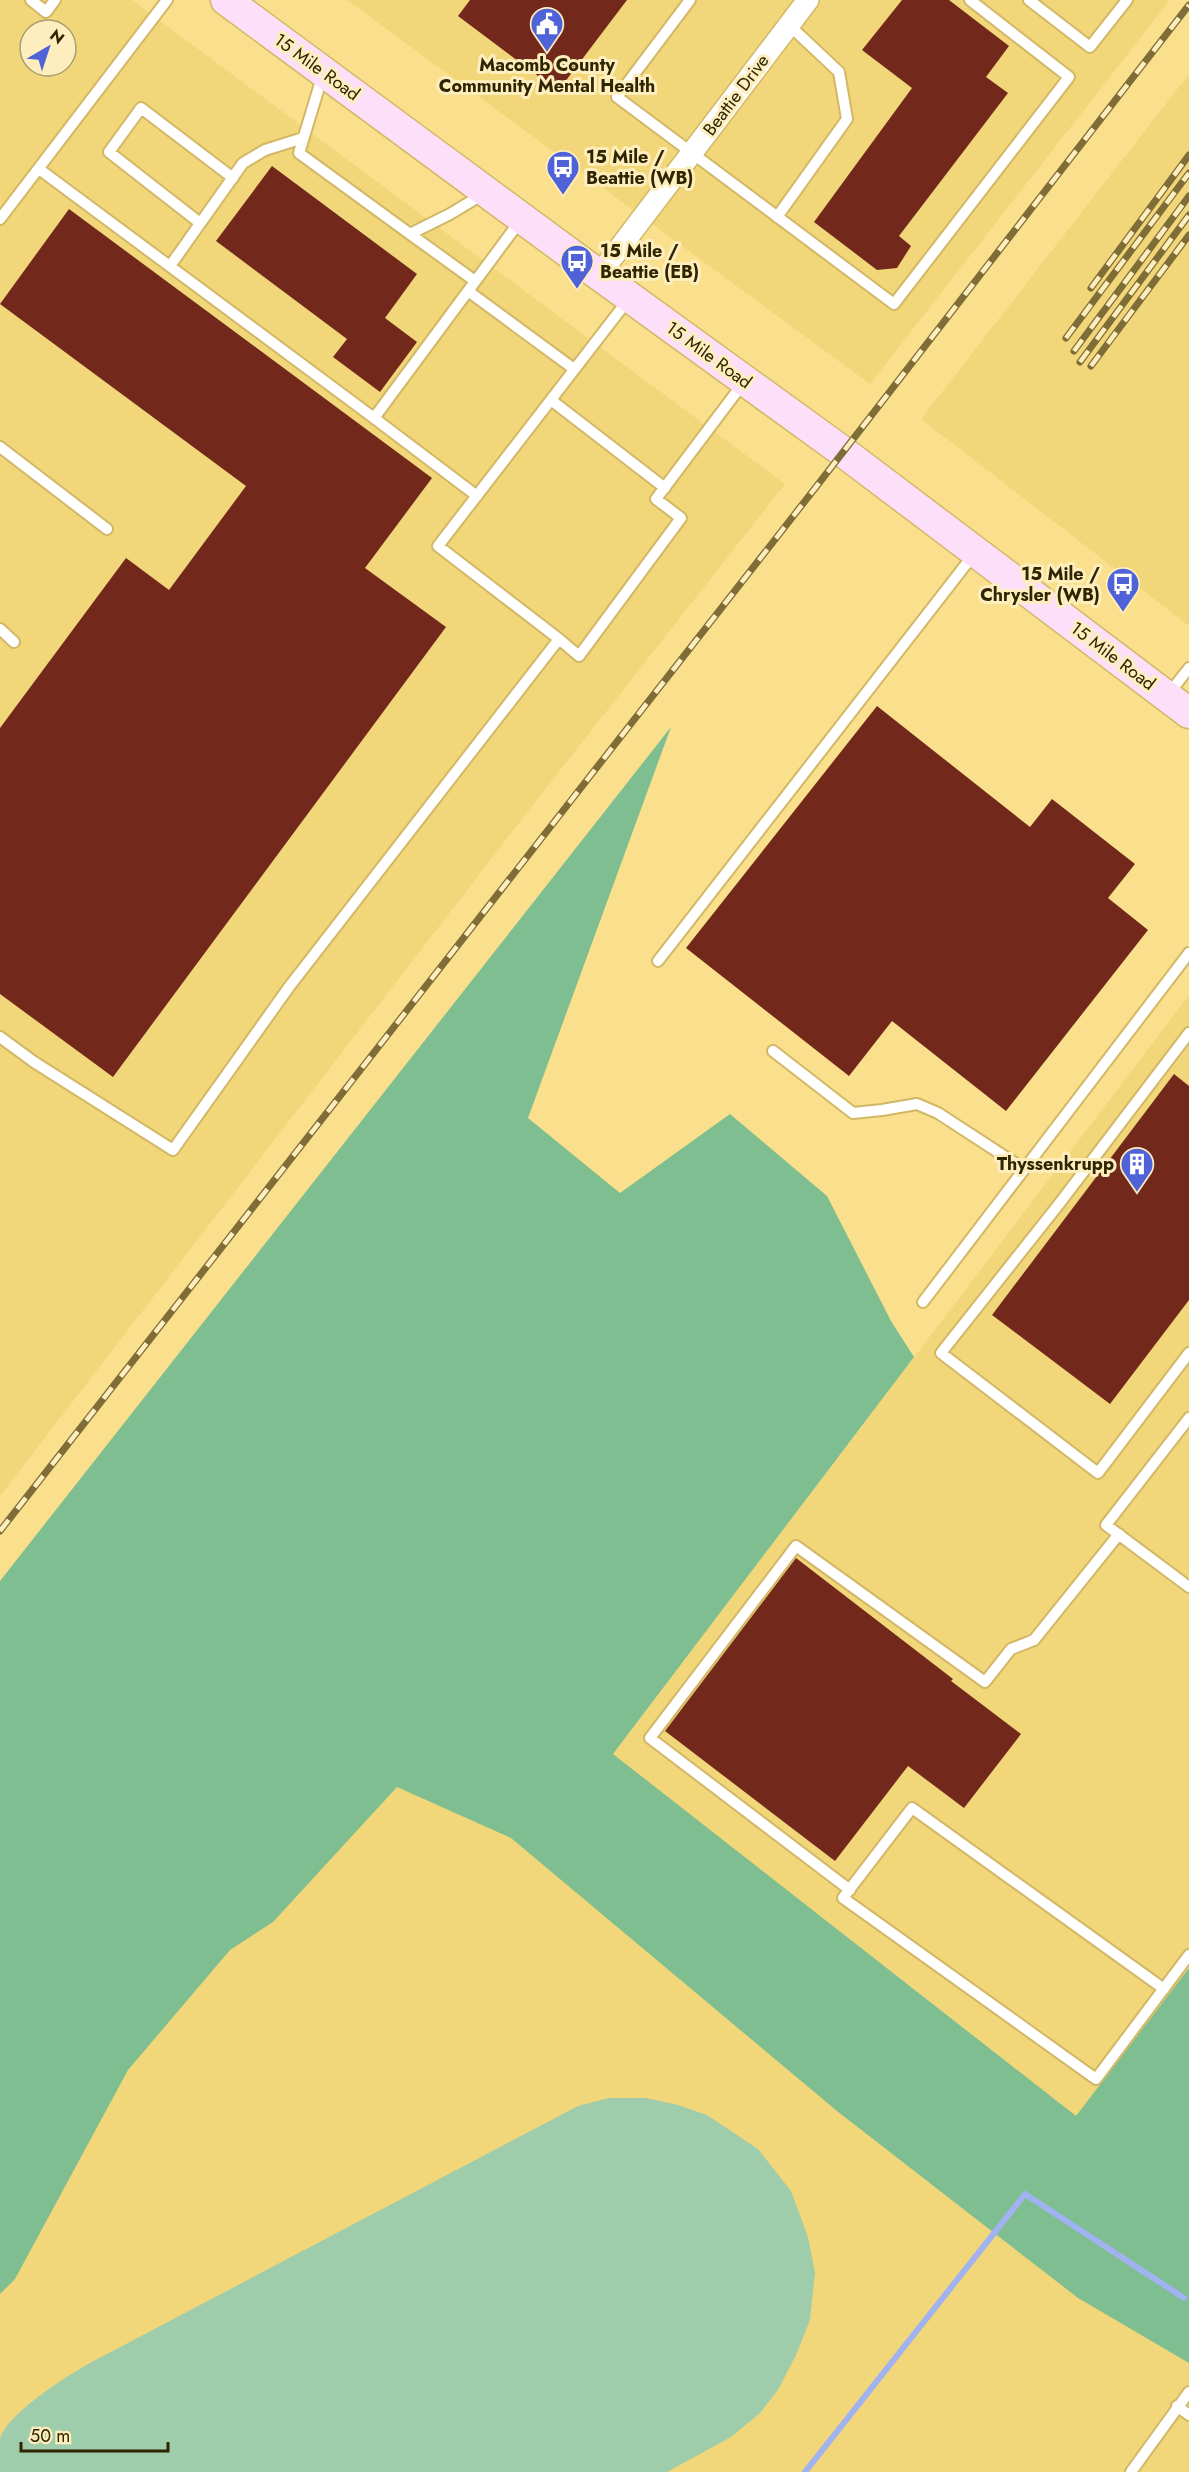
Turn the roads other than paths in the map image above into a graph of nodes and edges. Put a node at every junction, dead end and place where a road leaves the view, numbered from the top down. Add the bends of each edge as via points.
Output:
1 (31, 0) edge
2 (55, 0) edge
3 (167, 0) edge
4 (226, 0) edge
5 (690, 0) edge
6 (808, 0) edge
7 (970, 0) edge
8 (1029, 0) edge
9 (1127, 0) edge
10 (789, 25) junction
11 (324, 71) junction
12 (303, 138) junction
13 (692, 154) junction
14 (39, 169) junction
15 (233, 178) junction
16 (486, 192) junction
17 (777, 217) junction
18 (522, 218) junction
19 (0, 219) edge
20 (200, 223) junction
21 (410, 234) junction
22 (170, 266) junction
23 (599, 275) junction
24 (475, 281) junction
25 (468, 291) junction
26 (630, 298) junction
27 (574, 369) junction
28 (745, 381) junction
29 (551, 400) junction
30 (374, 418) junction
31 (0, 447) edge
32 (665, 488) junction
33 (477, 496) junction
34 (107, 529) dead end
35 (975, 553) junction
36 (0, 629) edge
37 (559, 639) junction
38 (14, 642) dead end
39 (1189, 668) edge
40 (1178, 705) edge
41 (1189, 953) edge
42 (658, 961) dead end
43 (1189, 1033) edge
44 (0, 1036) edge
45 (773, 1051) dead end
46 (1024, 1169) junction
47 (923, 1302) dead end
48 (1189, 1353) edge
49 (1189, 1418) edge
50 (1119, 1534) junction
51 (1189, 1587) edge
52 (850, 1890) junction
53 (1189, 1955) edge
54 (1164, 1989) junction
55 (1189, 2392) edge
56 (1177, 2406) junction
57 (1189, 2415) edge
58 (1131, 2472) edge

1 - 2 lane via 46,12
3 - 14 lane
4 - 11 main road, 15 Mile Road
5 - 13 lane via 617,97
6 - 10 street, Beattie Drive
7 - 17 lane via 1069,76 894,304
8 - 9 lane via 1090,47
10 - 13 street, Beattie Drive
10 - 17 lane via 839,72 848,119
11 - 12 lane
11 - 16 main road, 15 Mile Road
12 - 15 lane via 265,150 243,163
12 - 21 lane via 299,153
13 - 17 lane
13 - 23 street, Beattie Drive
14 - 19 lane
14 - 22 lane
15 - 20 lane
15 - 20 lane via 141,108 109,152
16 - 18 main road, 15 Mile Road
16 - 21 lane
18 - 23 main road, 15 Mile Road
18 - 24 lane
20 - 22 lane
21 - 24 lane
22 - 30 lane
23 - 26 main road, 15 Mile Road
24 - 25 lane
25 - 27 lane
25 - 30 lane
26 - 27 lane
26 - 28 main road, 15 Mile Road
27 - 29 lane
28 - 32 lane
28 - 35 main road, 15 Mile Road
29 - 32 lane
29 - 33 lane
30 - 33 lane
31 - 34 lane
32 - 37 lane via 656,499 681,518 579,656
33 - 37 lane via 438,546
35 - 40 main road, 15 Mile Road
35 - 42 lane
36 - 38 lane
37 - 44 lane via 289,987 173,1150 34,1062
39 - 40 lane
41 - 46 lane
43 - 48 lane via 941,1353 1098,1473
45 - 46 lane via 853,1113 917,1104 938,1113
46 - 47 lane
49 - 50 lane via 1106,1525
50 - 51 lane
50 - 52 lane via 1034,1640 1011,1649 985,1682 796,1546 650,1738
52 - 54 lane via 912,1808
52 - 54 lane via 843,1898 1096,2079
53 - 54 lane
55 - 56 lane
56 - 57 lane
56 - 58 lane

